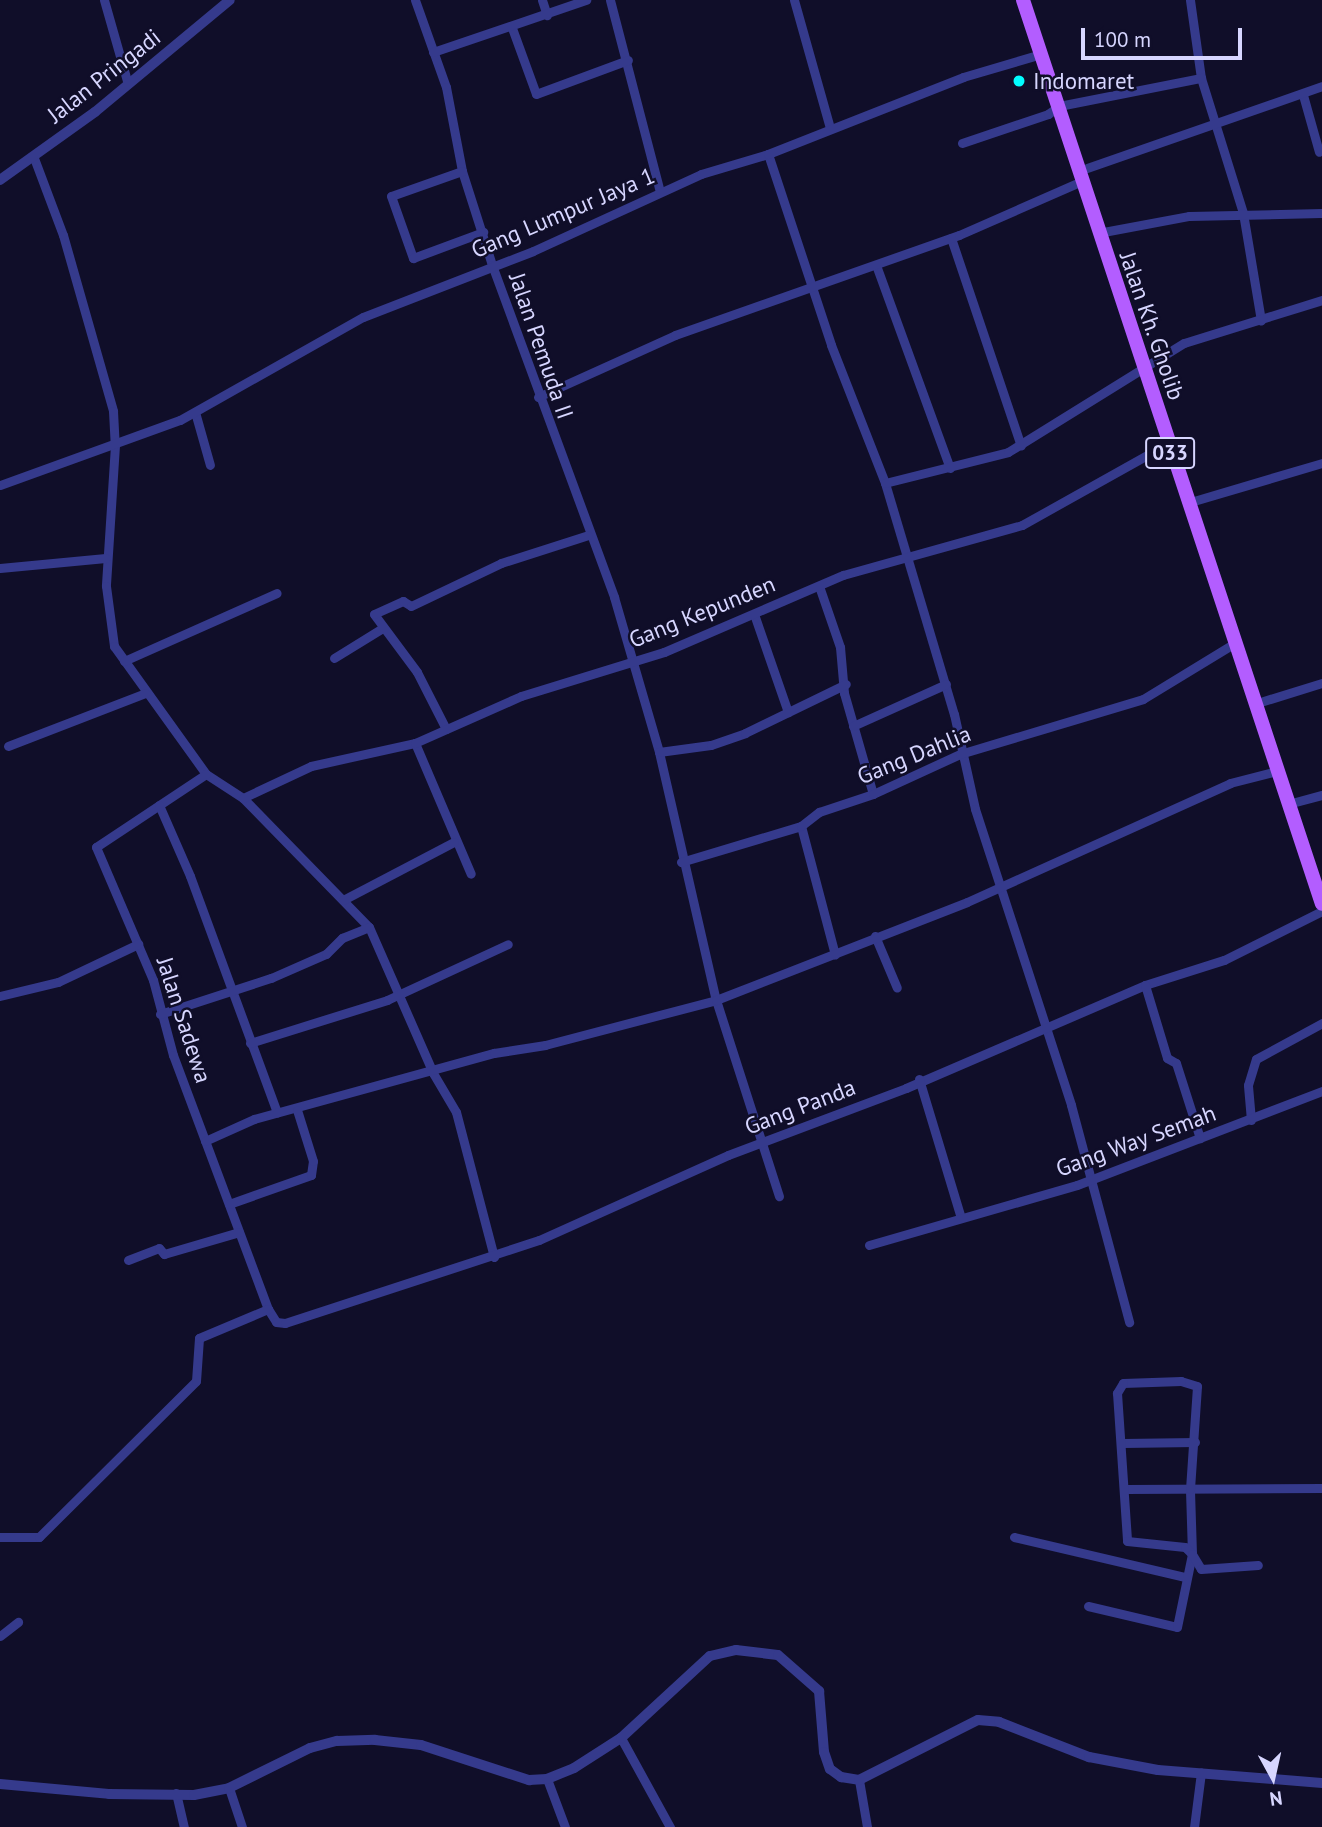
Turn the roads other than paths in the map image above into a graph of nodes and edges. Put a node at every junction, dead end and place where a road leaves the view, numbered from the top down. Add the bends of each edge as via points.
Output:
1 (104, 0) edge
2 (230, 0) edge
3 (415, 0) edge
4 (542, 0) edge
5 (586, 0) edge
6 (610, 0) edge
7 (794, 0) edge
8 (1023, 0) edge
9 (1190, 0) edge
10 (547, 15) junction
11 (512, 27) junction
12 (433, 52) junction
13 (1041, 54) junction
14 (628, 60) junction
15 (1201, 78) junction
16 (128, 84) junction
17 (1322, 86) edge
18 (1303, 95) junction
19 (1059, 106) junction
20 (1213, 124) junction
21 (830, 128) junction
22 (962, 143) dead end
23 (1319, 152) dead end
24 (768, 154) junction
25 (34, 158) junction
26 (462, 171) junction
27 (1084, 174) junction
28 (0, 180) edge
29 (660, 192) junction
30 (1242, 213) junction
31 (1322, 213) edge
32 (483, 232) junction
33 (1097, 233) junction
34 (951, 237) junction
35 (492, 265) junction
36 (876, 265) junction
37 (812, 286) junction
38 (1322, 300) edge
39 (1261, 320) junction
40 (1145, 365) junction
41 (538, 397) junction
42 (195, 412) junction
43 (1167, 444) junction
44 (116, 445) junction
45 (1021, 446) junction
46 (1322, 463) edge
47 (209, 465) dead end
48 (950, 468) junction
49 (885, 483) junction
50 (0, 485) edge
51 (1187, 503) junction
52 (588, 535) junction
53 (903, 555) junction
54 (106, 558) junction
55 (0, 568) edge
56 (819, 586) junction
57 (277, 593) dead end
58 (754, 614) junction
59 (381, 629) junction
60 (1233, 644) junction
61 (334, 657) dead end
62 (124, 661) junction
63 (631, 662) junction
64 (1322, 683) edge
65 (846, 684) junction
66 (946, 684) junction
67 (145, 693) junction
68 (1254, 704) junction
69 (788, 712) junction
70 (853, 726) junction
71 (446, 729) junction
72 (415, 743) junction
73 (8, 746) dead end
74 (659, 752) junction
75 (960, 754) junction
76 (1277, 771) junction
77 (206, 774) junction
78 (873, 794) junction
79 (1322, 795) edge
80 (243, 798) junction
81 (1288, 804) junction
82 (159, 806) junction
83 (801, 826) junction
84 (454, 842) junction
85 (681, 862) junction
86 (471, 874) dead end
87 (999, 888) junction
88 (343, 900) junction
89 (1322, 904) edge
90 (1322, 911) edge
91 (369, 927) junction
92 (875, 936) junction
93 (138, 944) junction
94 (508, 944) dead end
95 (835, 955) junction
96 (1145, 985) junction
97 (897, 988) dead end
98 (234, 990) junction
99 (400, 993) junction
100 (0, 996) edge
101 (716, 1000) junction
102 (160, 1014) junction
103 (1322, 1023) edge
104 (1045, 1029) junction
105 (250, 1043) junction
106 (433, 1073) junction
107 (919, 1079) junction
108 (1322, 1091) edge
109 (297, 1110) junction
110 (276, 1113) junction
111 (1251, 1120) junction
112 (1200, 1138) junction
113 (205, 1141) junction
114 (763, 1141) junction
115 (1089, 1180) junction
116 (779, 1196) dead end
117 (229, 1204) junction
118 (961, 1218) junction
119 (239, 1232) junction
120 (869, 1245) dead end
121 (494, 1257) junction
122 (128, 1260) dead end
123 (268, 1309) junction
124 (1129, 1322) dead end
125 (285, 1323) joint
126 (1195, 1442) junction
127 (1123, 1443) junction
128 (1322, 1488) edge
129 (1126, 1489) junction
130 (1190, 1489) junction
131 (0, 1537) edge
132 (1014, 1537) dead end
133 (1192, 1553) junction
134 (1258, 1566) dead end
135 (1185, 1577) junction
136 (1088, 1606) dead end
137 (18, 1622) dead end
138 (0, 1636) edge
139 (621, 1738) junction
140 (1201, 1772) junction
141 (547, 1779) junction
142 (859, 1780) junction
143 (1322, 1783) edge
144 (0, 1784) edge
145 (229, 1788) junction
146 (176, 1793) junction
147 (184, 1827) edge
148 (242, 1827) edge
149 (565, 1827) edge
150 (670, 1827) edge
151 (867, 1827) edge
152 (1194, 1827) edge

1 - 16 street
2 - 16 street, Jalan Pringadi
3 - 12 street, Jalan Pemuda II
4 - 10 street
5 - 10 street
6 - 14 street
7 - 21 street
8 - 13 main road, Jalan Kh. Gholib / 033
9 - 15 street
10 - 11 street
11 - 12 street
11 - 14 street via 536,94
12 - 26 street, Jalan Pemuda II via 446,88
13 - 19 main road, Jalan Kh. Gholib / 033
13 - 21 street, Gang Lumpur Jaya 1 via 963,77
14 - 29 street
15 - 19 street
15 - 20 street
16 - 25 street, Jalan Pringadi
17 - 18 street
18 - 20 street
18 - 23 street
19 - 22 street via 1048,114
19 - 27 main road, Jalan Kh. Gholib / 033
20 - 27 street
20 - 30 street
21 - 24 street, Gang Lumpur Jaya 1
24 - 29 street, Gang Lumpur Jaya 1
24 - 37 street
25 - 28 street, Jalan Pringadi
25 - 44 street via 97,346
26 - 32 street, Jalan Pemuda II
26 - 32 street via 391,196 413,258
27 - 33 main road, Jalan Kh. Gholib / 033
27 - 34 street
29 - 35 street, Gang Lumpur Jaya 1
30 - 31 street
30 - 33 street via 1189,216
30 - 39 street
32 - 35 street, Jalan Pemuda II
33 - 40 main road, Jalan Kh. Gholib / 033
34 - 36 street
34 - 45 street
35 - 41 street, Jalan Pemuda II
35 - 42 street, Gang Lumpur Jaya 1 via 363,317
36 - 37 street
36 - 48 street
37 - 41 street via 675,335
37 - 49 street
38 - 39 street
39 - 40 street via 1184,343
40 - 43 main road, Jalan Kh. Gholib / 033
40 - 45 street
41 - 52 street, Jalan Pemuda II
42 - 44 street, Gang Lumpur Jaya 1
42 - 47 street
43 - 51 main road, Jalan Kh. Gholib / 033
43 - 53 street, Gang Kepunden via 1022,525
44 - 50 street, Gang Lumpur Jaya 1
44 - 54 street
45 - 48 street
46 - 51 street
48 - 49 street
49 - 53 street
51 - 60 main road, Jalan Kh. Gholib / 033
52 - 59 street via 501,563 411,606 403,601 374,614
52 - 63 street, Jalan Pemuda II via 614,597
53 - 56 street, Gang Kepunden
53 - 66 street
54 - 55 street
54 - 62 street via 108,621 114,646
56 - 58 street, Gang Kepunden
56 - 65 street
57 - 62 street
58 - 63 street, Gang Kepunden
58 - 69 street
59 - 61 street
59 - 71 street via 417,673
60 - 68 main road, Jalan Kh. Gholib / 033
60 - 75 street, Gang Dahlia via 1143,699
62 - 67 street
63 - 71 street, Gang Kepunden via 521,695
63 - 74 street, Jalan Pemuda II
64 - 68 street
65 - 69 street
65 - 70 street
66 - 70 street
66 - 75 street
67 - 73 street
67 - 77 street
68 - 76 main road, Jalan Kh. Gholib / 033
69 - 74 street via 710,745
70 - 78 street
71 - 72 street, Gang Kepunden
72 - 80 street, Gang Kepunden via 311,766
72 - 84 street
74 - 85 street, Jalan Pemuda II
75 - 78 street, Gang Dahlia
75 - 87 street
76 - 81 main road, Jalan Kh. Gholib / 033
76 - 87 street via 1230,783
77 - 80 street
77 - 82 street, Jalan Sadewa
78 - 83 street, Gang Dahlia via 819,812
79 - 81 street
80 - 88 street
81 - 89 main road, Jalan Kh. Gholib / 033
82 - 93 street, Jalan Sadewa via 96,847 113,896
82 - 98 street
83 - 85 street, Gang Dahlia
83 - 95 street
84 - 86 street
84 - 88 street
85 - 101 street, Jalan Pemuda II
87 - 92 street
87 - 104 street
88 - 91 street
90 - 96 street, Gang Panda via 1224,960
91 - 98 street via 342,938 326,954
91 - 99 street
92 - 95 street
92 - 97 street
93 - 100 street via 83,973
93 - 102 street, Jalan Sadewa
94 - 99 street
95 - 101 street
96 - 104 street, Gang Panda
96 - 112 street via 1167,1058 1176,1063
98 - 102 street
98 - 105 street
99 - 105 street
99 - 106 street
101 - 106 street via 545,1045 494,1053
101 - 114 street, Jalan Pemuda II
102 - 113 street, Jalan Sadewa
103 - 111 street via 1272,1046 1256,1059 1248,1085
104 - 107 street, Gang Panda
104 - 115 street
105 - 110 street
106 - 109 street
106 - 121 street via 456,1112
107 - 114 street, Gang Panda
107 - 118 street
108 - 111 street, Gang Way Semah
109 - 110 street
109 - 117 street via 313,1161 312,1175
110 - 113 street
111 - 112 street, Gang Way Semah
112 - 115 street, Gang Way Semah
113 - 117 street, Jalan Sadewa
114 - 116 street, Jalan Pemuda II
114 - 121 street, Gang Panda
115 - 118 street, Gang Way Semah
115 - 124 street
117 - 119 street, Jalan Sadewa
118 - 120 street, Gang Way Semah
119 - 122 street via 164,1254 159,1248
119 - 123 street, Jalan Sadewa
121 - 125 street, Gang Panda
123 - 125 street, Jalan Sadewa via 276,1322
123 - 131 street via 199,1338 197,1381 39,1537
126 - 127 street
126 - 127 street via 1197,1386 1181,1381 1119,1385
126 - 130 street
127 - 129 street
128 - 130 street
129 - 130 street
129 - 133 street via 1127,1541 1180,1546
130 - 133 street
132 - 135 street
133 - 134 street via 1201,1569
133 - 135 street
135 - 136 street via 1177,1627
137 - 138 street
139 - 141 street
139 - 142 street via 710,1656 736,1650 778,1655 818,1691 830,1769 841,1777
139 - 150 street
140 - 142 street via 1089,1757 999,1722 978,1720
140 - 143 street
140 - 152 street
141 - 145 street via 529,1780 421,1745 337,1741 310,1748
141 - 149 street
142 - 151 street
144 - 146 street via 109,1794
145 - 146 street
145 - 148 street
146 - 147 street

